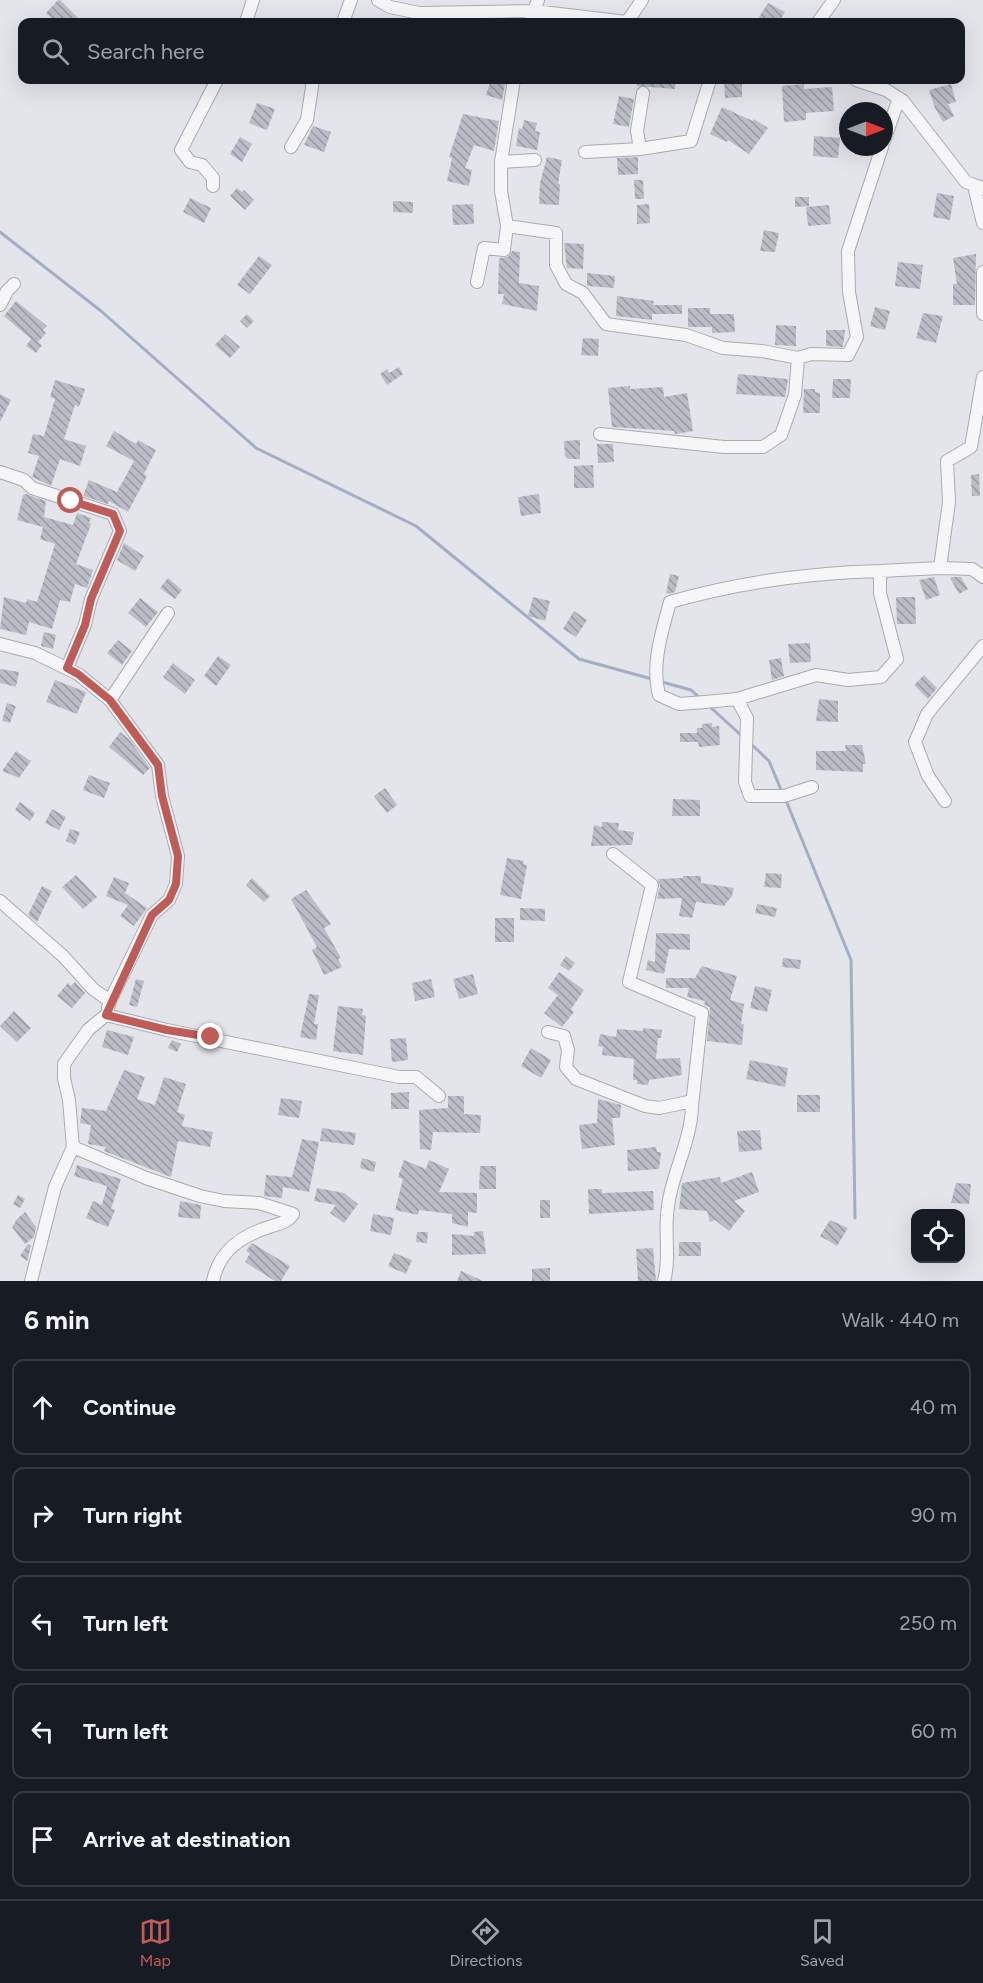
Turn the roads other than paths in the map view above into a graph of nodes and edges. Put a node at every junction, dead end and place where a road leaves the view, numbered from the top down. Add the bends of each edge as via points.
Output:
1 (253, 0) edge
2 (351, 0) edge
3 (378, 0) edge
4 (642, 0) edge
5 (834, 0) edge
6 (534, 11) edge
7 (247, 18) edge
8 (344, 18) edge
9 (593, 18) edge
10 (630, 18) edge
11 (821, 18) edge
12 (215, 84) edge
13 (312, 84) edge
14 (513, 84) edge
15 (709, 84) edge
16 (868, 84) edge
17 (643, 93) dead end
18 (899, 98) junction
19 (893, 115) edge
20 (291, 147) dead end
21 (640, 149) junction
22 (585, 152) dead end
23 (879, 156) edge
24 (534, 160) dead end
25 (501, 162) junction
26 (213, 186) dead end
27 (978, 187) edge
28 (983, 223) edge
29 (507, 226) junction
30 (983, 272) edge
31 (477, 282) dead end
32 (14, 284) dead end
33 (0, 305) edge
34 (983, 314) edge
35 (798, 358) junction
36 (983, 377) edge
37 (600, 434) dead end
38 (0, 472) edge
39 (940, 568) junction
40 (880, 572) junction
41 (983, 577) edge
42 (168, 613) dead end
43 (0, 644) edge
44 (983, 646) edge
45 (67, 668) junction
46 (737, 699) junction
47 (110, 700) junction
48 (812, 787) dead end
49 (945, 801) dead end
50 (613, 854) dead end
51 (0, 901) edge
52 (110, 1001) junction
53 (106, 1015) junction
54 (548, 1032) dead end
55 (439, 1096) dead end
56 (692, 1106) junction
57 (73, 1147) junction
58 (31, 1281) edge
59 (213, 1281) edge
60 (664, 1281) edge

1 - 7 street
2 - 8 street
3 - 6 street via 418,13
4 - 10 street
5 - 11 street
6 - 9 street
12 - 26 street via 181,150 190,162 202,165 213,178
13 - 20 street via 307,120
14 - 25 street
15 - 21 street via 691,141
16 - 18 street
17 - 21 street via 637,127
18 - 19 street
18 - 27 street via 918,117 966,182
21 - 22 street
23 - 35 street via 848,251 849,292 857,337 848,355 811,354
24 - 25 street
25 - 29 street
27 - 28 street
29 - 31 street via 504,250 484,248
29 - 35 street via 556,233 556,265 567,284 583,293 606,324 686,335 723,348
30 - 34 street
32 - 33 street
35 - 37 street via 795,395 782,435 763,447 724,447
36 - 39 street via 971,447 947,461 949,502
38 - 45 street via 24,480 33,488 113,514 120,531
39 - 40 street
39 - 41 street via 972,569
40 - 46 street via 880,593 897,659 881,677 848,680 816,675
40 - 46 street via 773,579 670,602 659,640 655,680 659,694 679,704
42 - 47 street
43 - 45 street via 35,653
44 - 49 street via 927,714 915,742 928,776
45 - 47 street
46 - 48 street via 747,718 746,782 750,796 784,796
47 - 52 street via 158,765 178,856 176,884 169,900 152,915
50 - 56 street via 652,885 628,982 702,1013
51 - 52 street
52 - 53 street
53 - 55 street via 399,1077 416,1077
53 - 57 street via 88,1030 64,1064
54 - 56 street via 564,1036 568,1050 566,1067 576,1079 645,1106 659,1108 688,1102
56 - 60 street via 688,1141 667,1214 668,1269
57 - 58 street via 56,1187
57 - 59 street via 200,1196 259,1203 293,1214 289,1220 256,1231 227,1250

